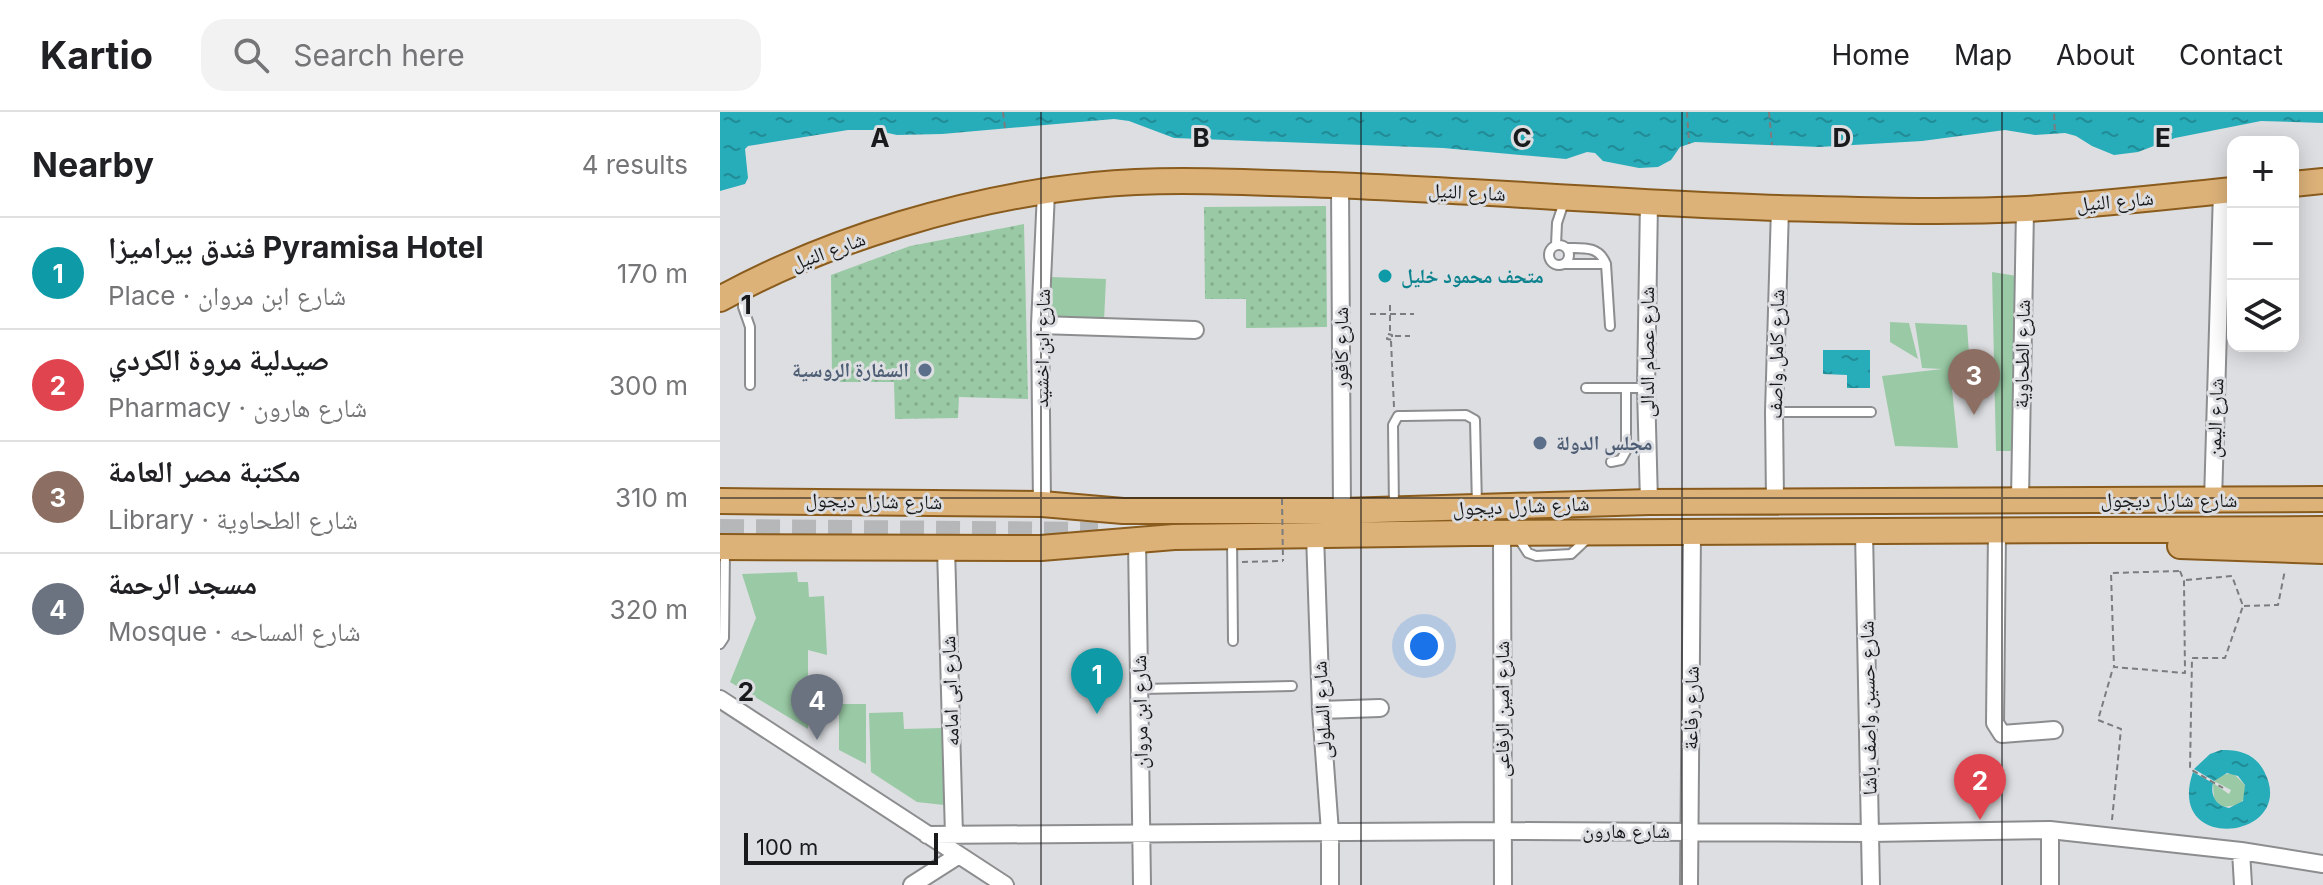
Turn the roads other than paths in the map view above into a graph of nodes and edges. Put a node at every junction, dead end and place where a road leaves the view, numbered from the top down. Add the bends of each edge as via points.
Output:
1 (2323, 181) edge
2 (2299, 183) edge
3 (1340, 185) junction
4 (2227, 191) edge
5 (1046, 192) junction
6 (1565, 197) junction
7 (1649, 202) junction
8 (1780, 208) junction
9 (2025, 209) junction
10 (1556, 245) junction
11 (1567, 248) junction
12 (1563, 264) junction
13 (1606, 264) junction
14 (743, 286) junction
15 (720, 299) edge
16 (1040, 325) junction
17 (1610, 326) dead end
18 (1195, 330) dead end
19 (750, 385) dead end
20 (1586, 388) dead end
21 (1626, 388) junction
22 (1646, 388) junction
23 (1774, 412) junction
24 (1871, 412) dead end
25 (1611, 462) dead end
26 (2323, 499) edge
27 (2020, 500) junction
28 (720, 501) edge
29 (1775, 501) junction
30 (2213, 501) junction
31 (1649, 502) junction
32 (1042, 504) junction
33 (1477, 507) junction
34 (1394, 509) junction
35 (1342, 511) junction
36 (2323, 529) edge
37 (1692, 531) junction
38 (2009, 531) junction
39 (1864, 532) junction
40 (1508, 533) junction
41 (1315, 535) junction
42 (1232, 537) junction
43 (1137, 540) junction
44 (723, 547) edge
45 (946, 548) junction
46 (2323, 551) edge
47 (722, 572) edge
48 (1233, 641) dead end
49 (720, 644) edge
50 (1292, 686) dead end
51 (1140, 689) junction
52 (720, 699) edge
53 (1380, 708) dead end
54 (1321, 710) junction
55 (2054, 730) dead end
56 (2050, 830) junction
57 (1503, 831) junction
58 (1690, 831) junction
59 (1330, 832) junction
60 (1143, 833) junction
61 (1870, 833) junction
62 (927, 835) junction
63 (954, 835) junction
64 (2241, 851) junction
65 (959, 855) junction
66 (2323, 864) edge
67 (912, 885) edge
68 (1005, 885) edge
69 (1142, 885) edge
70 (1330, 885) edge
71 (1503, 885) edge
72 (1689, 885) edge
73 (1871, 885) edge
74 (2050, 885) edge
75 (2243, 885) edge

1 - 2 main road
3 - 5 main road, شارع النيل via 1183,181
3 - 6 main road, شارع النيل
3 - 35 street, شارع كافور
4 - 9 main road, شارع النيل
4 - 30 street, شارع اليمن
5 - 14 main road, شارع النيل via 905,224 823,251
5 - 16 street, شارع ابن اخشيد
6 - 7 main road, شارع النيل
6 - 10 lane
7 - 8 main road, شارع النيل
7 - 22 street, شارع عصام الدالى
8 - 9 main road, شارع النيل
8 - 23 street, شارع كامل واصف
9 - 27 street, شارع الطحاوية
10 - 11 lane
10 - 12 lane via 1549,258
11 - 12 lane via 1569,257
11 - 13 lane via 1598,251
12 - 13 lane
13 - 17 lane
14 - 15 main road, شارع النيل
14 - 19 lane via 750,327
16 - 18 street
16 - 32 street, شارع ابن اخشيد
20 - 21 lane
21 - 22 lane
21 - 25 lane via 1626,451 1621,460
22 - 31 street, شارع عصام الدالى
23 - 24 lane
23 - 29 street, شارع كامل واصف
26 - 30 main road, شارع شارل ديجول
27 - 29 main road, شارع شارل ديجول
27 - 30 main road, شارع شارل ديجول
28 - 32 main road, شارع شارل ديجول
29 - 31 main road, شارع شارل ديجول
31 - 33 main road, شارع شارل ديجول
32 - 35 main road, شارع شارل ديجول via 1123,511
33 - 34 main road, شارع شارل ديجول
33 - 34 lane via 1475,420 1466,415 1404,416 1394,420
34 - 35 main road, شارع شارل ديجول
36 - 38 main road, شارع شارل ديجول
37 - 39 main road, شارع شارل ديجول
37 - 40 main road, شارع شارل ديجول
37 - 58 street, شارع رفاعة
38 - 39 main road, شارع شارل ديجول
38 - 46 main road, شارع شارل ديجول via 2043,544
38 - 55 street via 1995,723 2002,734
39 - 61 street, شارع حسين واصف باشا
40 - 41 main road, شارع شارل ديجول
40 - 57 street, شارع امين الرفاعى
41 - 42 main road, شارع شارل ديجول
41 - 54 street, شارع السلولى
42 - 43 main road, شارع شارل ديجول
42 - 48 lane
43 - 45 main road, شارع شارل ديجول
43 - 51 street, شارع ابن مروان
44 - 45 main road, شارع شارل ديجول
44 - 47 lane
45 - 63 street, شارع ابى امامه
47 - 49 lane
50 - 51 lane
51 - 60 street, شارع ابن مروان
52 - 62 street
53 - 54 street
54 - 59 street, شارع السلولى
56 - 61 street, شارع هارون
56 - 64 street, شارع هارون
56 - 74 street
57 - 58 street, شارع هارون
57 - 59 street, شارع هارون
57 - 71 street, شارع امين الرفاعى
58 - 61 street, شارع هارون
58 - 72 street, شارع رفاعة
59 - 60 street, شارع هارون
59 - 70 street, شارع السلولى
60 - 63 street, شارع هارون
60 - 69 street, شارع ابن مروان
61 - 73 street, شارع حسين واصف باشا
62 - 63 street, شارع هارون
62 - 65 street
64 - 66 street, شارع هارون
64 - 75 street
65 - 67 street
65 - 68 street

